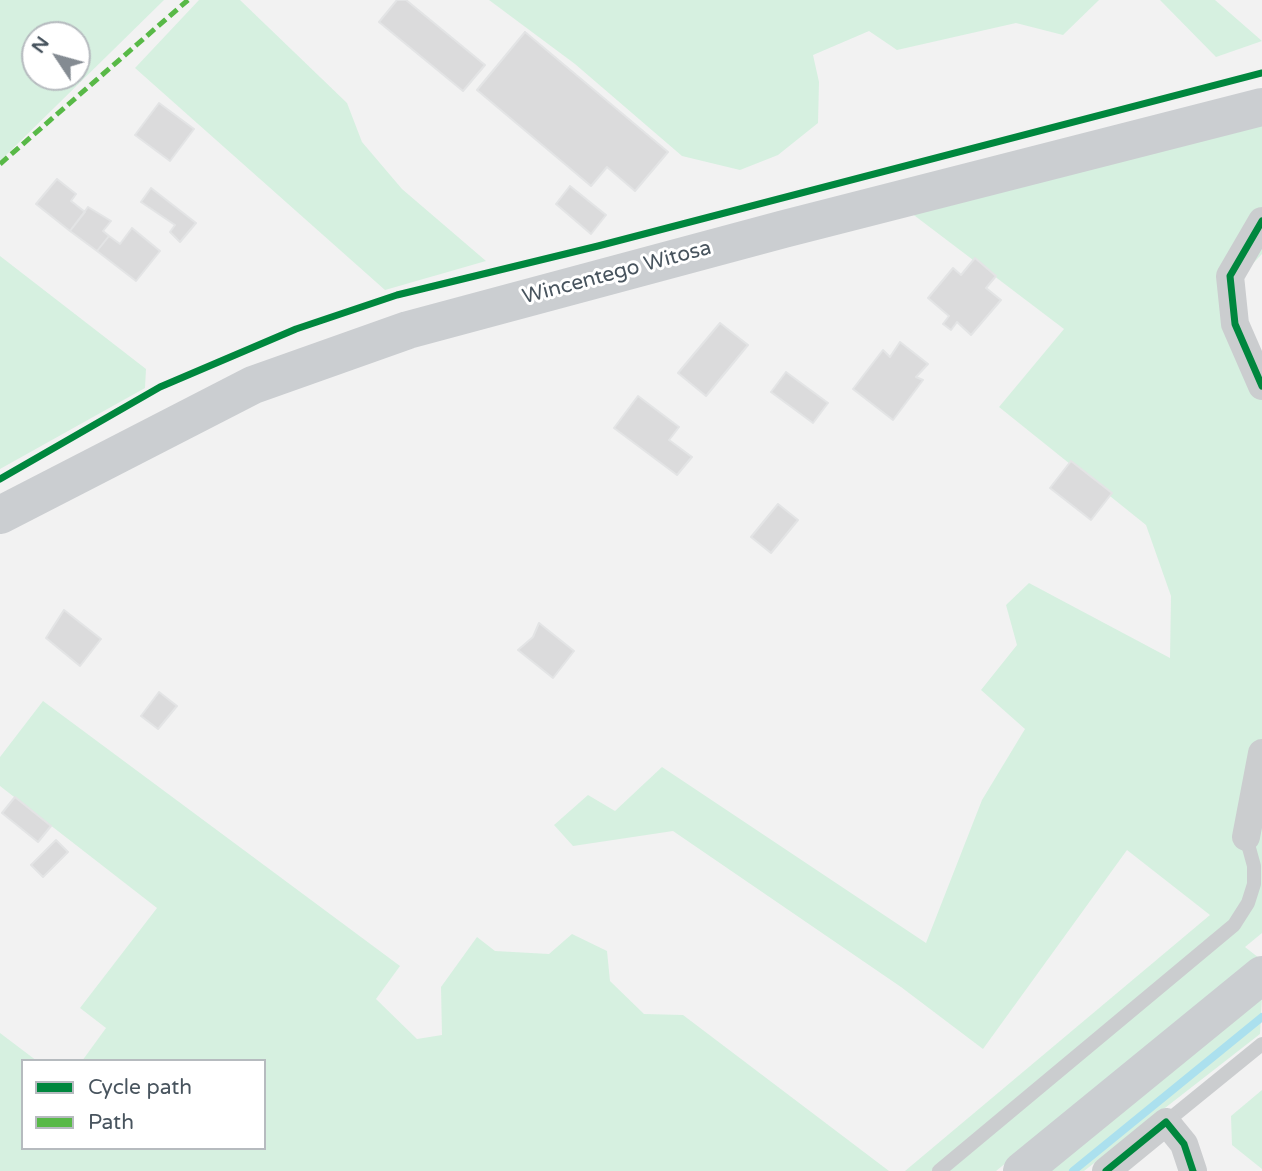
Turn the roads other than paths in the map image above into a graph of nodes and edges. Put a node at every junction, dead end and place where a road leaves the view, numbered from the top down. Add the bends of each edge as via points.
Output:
1 (1262, 107) edge
2 (1262, 221) edge
3 (1262, 386) edge
4 (0, 515) edge
5 (1262, 753) edge
6 (1246, 837) joint
7 (1262, 975) edge
8 (1262, 1044) edge
9 (1166, 1122) junction
10 (939, 1171) edge
11 (1023, 1171) edge
12 (1106, 1171) edge
13 (1193, 1171) edge

1 - 4 main road, Wincentego Witosa via 408,330 253,385
2 - 3 street via 1230,276 1235,324
5 - 6 street
6 - 10 lane via 1254,884 1234,925
7 - 11 main road
8 - 9 lane
9 - 12 street
9 - 13 street via 1184,1144

